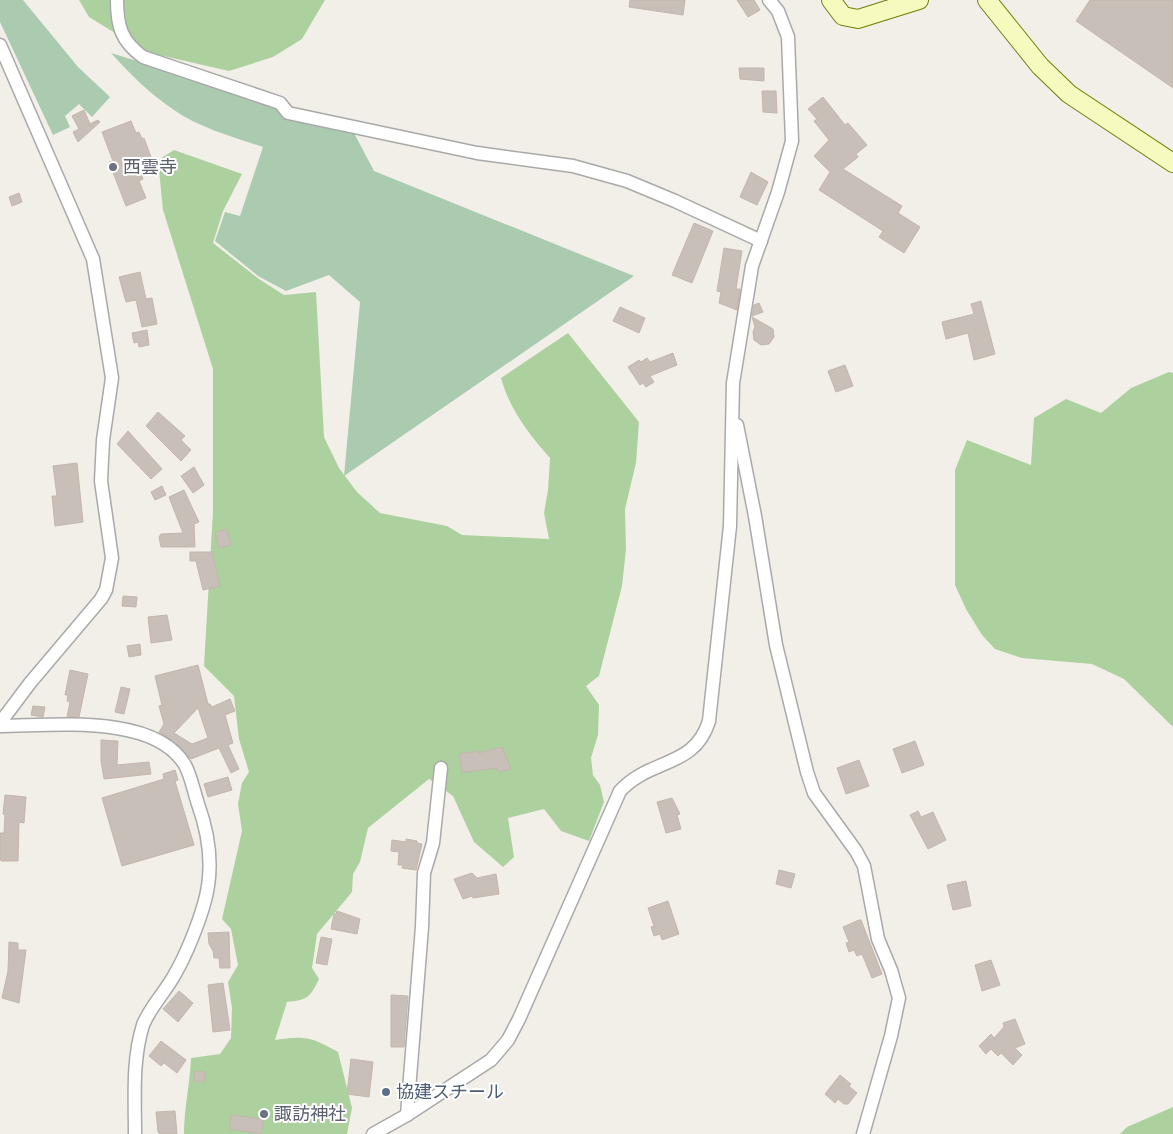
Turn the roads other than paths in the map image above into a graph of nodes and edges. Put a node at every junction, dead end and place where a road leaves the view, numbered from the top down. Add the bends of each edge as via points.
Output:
1 (117, 0) edge
2 (769, 0) edge
3 (831, 0) edge
4 (918, 0) edge
5 (987, 0) edge
6 (0, 45) edge
7 (1173, 162) edge
8 (761, 241) junction
9 (733, 408) junction
10 (0, 725) edge
11 (441, 768) dead end
12 (407, 1115) junction
13 (135, 1134) edge
14 (373, 1134) edge
15 (863, 1134) edge

1 - 8 street via 120,29 128,46 143,57 280,102 288,114 477,152 574,166 627,181 675,200
2 - 8 street via 778,11 788,37 792,141
3 - 4 street via 843,16 858,19
5 - 7 street via 1040,66 1069,94
6 - 10 street via 93,259 112,378 101,480 112,558 106,590
8 - 9 street via 752,266 733,383
9 - 12 street via 730,526 706,732 680,758 638,775 620,791 508,1040 490,1060
9 - 15 street via 776,645 807,772 814,793 864,866 878,939 899,998
10 - 13 street via 98,726 127,729 154,740 172,751 185,766 205,823 210,868 204,905 176,974 144,1023 135,1075
11 - 12 street via 433,843 424,873
12 - 14 street

